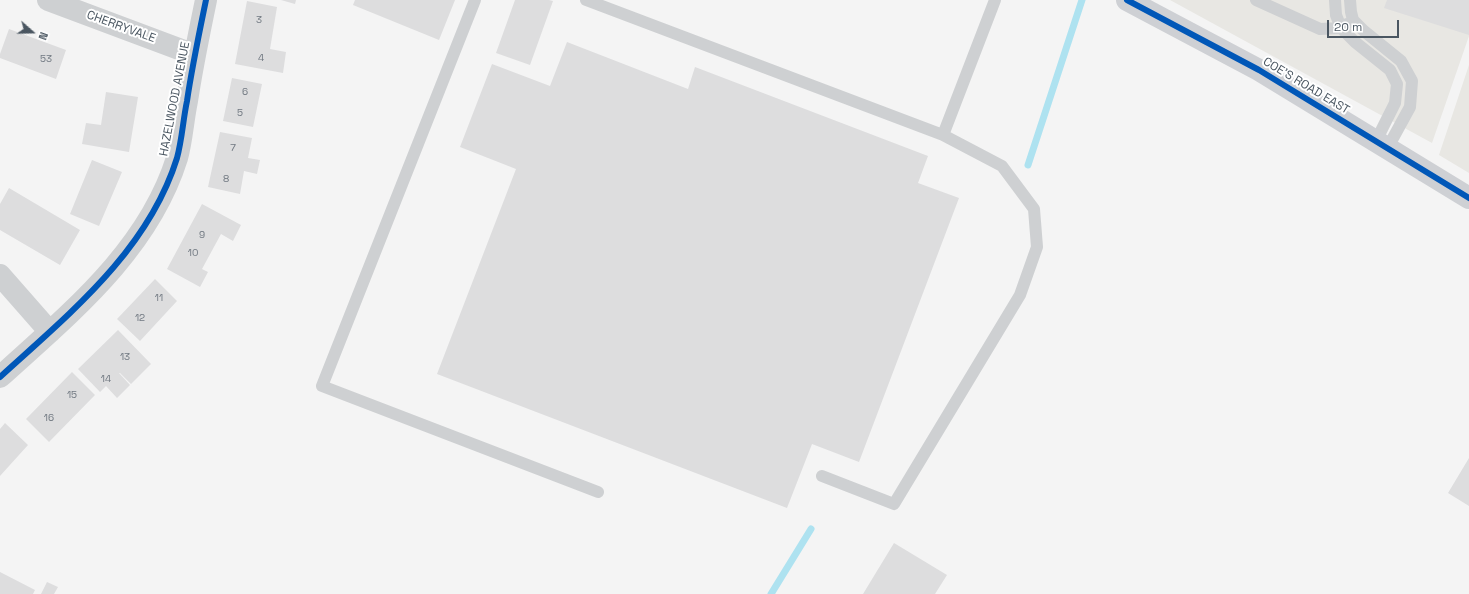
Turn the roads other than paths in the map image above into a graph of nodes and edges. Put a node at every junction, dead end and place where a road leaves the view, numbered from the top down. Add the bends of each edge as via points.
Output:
1 (48, 0) edge
2 (206, 0) edge
3 (475, 0) edge
4 (586, 0) edge
5 (995, 0) edge
6 (1127, 0) edge
7 (1256, 0) edge
8 (1335, 0) edge
9 (1350, 0) edge
10 (1354, 20) junction
11 (1341, 28) junction
12 (194, 55) junction
13 (943, 135) junction
14 (1381, 145) junction
15 (1469, 198) edge
16 (0, 275) edge
17 (50, 332) junction
18 (0, 377) edge
19 (822, 476) dead end
20 (598, 492) dead end

1 - 12 street, CHERRYVALE
2 - 12 street, HAZELWOOD AVENUE
3 - 20 lane via 322,386
4 - 13 lane
5 - 13 lane
6 - 14 street, COE'S ROAD EAST via 1259,70
7 - 11 lane via 1320,29
8 - 11 lane via 1336,15
9 - 10 lane via 1350,12
10 - 11 lane
10 - 14 lane via 1401,61 1412,81 1410,107
11 - 14 lane via 1390,70 1397,84 1395,103
12 - 17 street, HAZELWOOD AVENUE via 177,157 162,194 146,224 115,266
13 - 19 lane via 1002,166 1034,209 1037,247 1020,295 894,504
14 - 15 street, COE'S ROAD EAST
16 - 17 street
17 - 18 street, HAZELWOOD AVENUE

